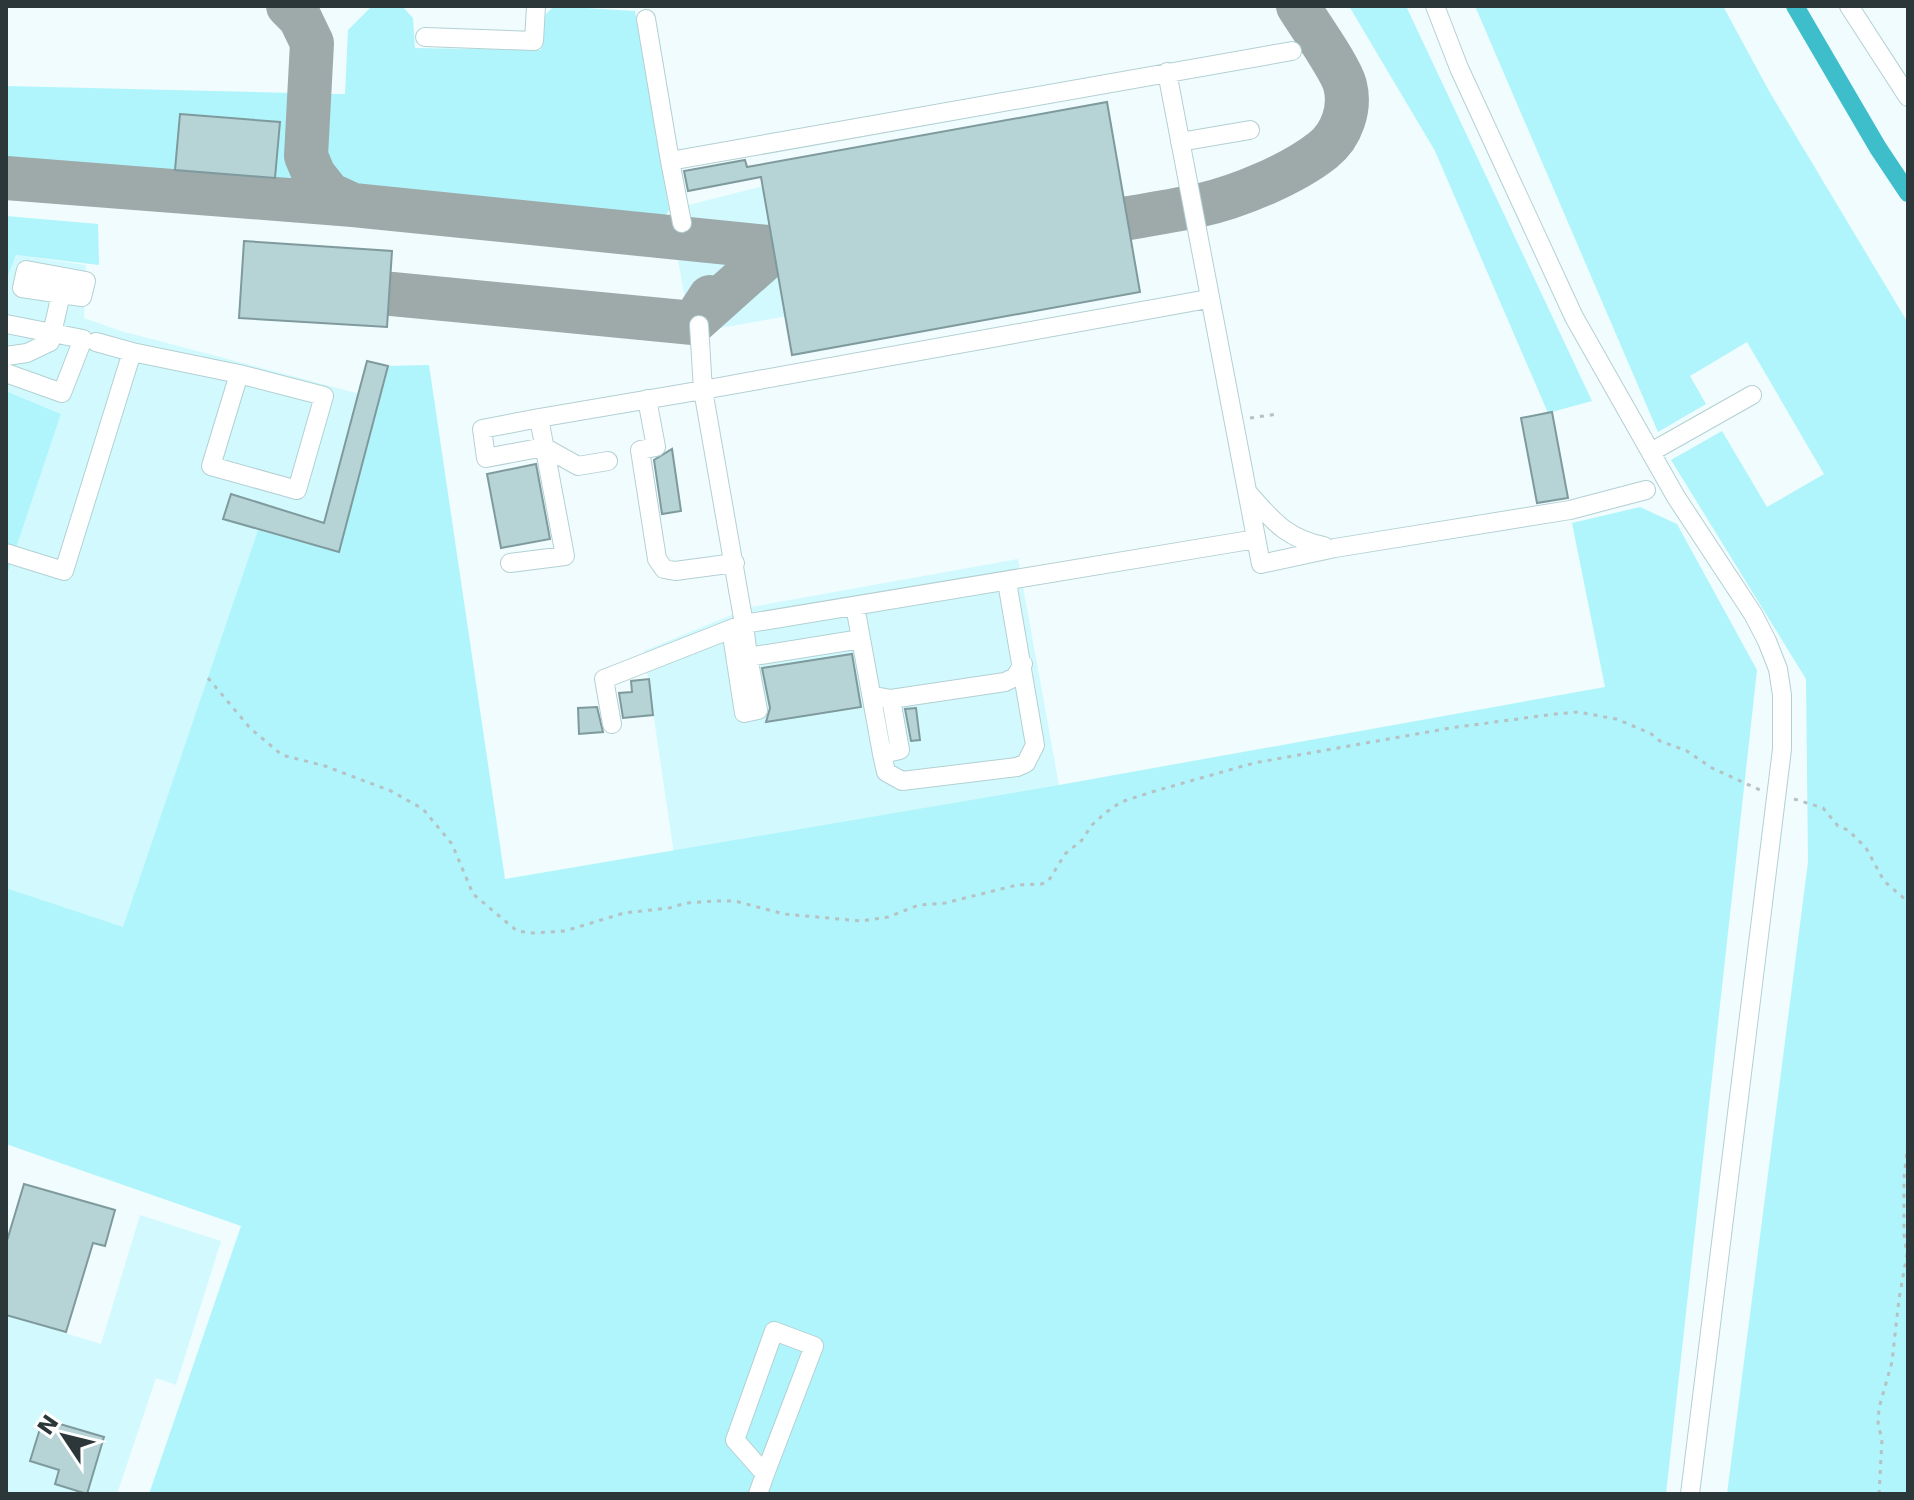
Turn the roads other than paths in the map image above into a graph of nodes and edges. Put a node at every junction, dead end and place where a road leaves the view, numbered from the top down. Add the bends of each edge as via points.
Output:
1 (536, 6) edge
2 (1435, 6) edge
3 (1849, 6) edge
4 (646, 19) dead end
5 (425, 37) dead end
6 (1292, 51) dead end
7 (1167, 72) junction
8 (1908, 97) edge
9 (1250, 130) dead end
10 (1180, 142) junction
11 (670, 161) junction
12 (682, 223) dead end
13 (61, 294) dead end
14 (1208, 299) junction
15 (6, 324) edge
16 (699, 325) dead end
17 (52, 333) junction
18 (96, 342) dead end
19 (132, 352) junction
20 (6, 356) edge
21 (6, 373) edge
22 (239, 374) junction
23 (703, 390) junction
24 (1752, 395) dead end
25 (647, 399) junction
26 (539, 418) junction
27 (544, 447) junction
28 (1654, 458) junction
29 (608, 461) dead end
30 (1646, 490) junction
31 (1246, 491) junction
32 (1676, 497) junction
33 (1256, 539) junction
34 (1335, 548) junction
35 (6, 553) edge
36 (510, 563) dead end
37 (735, 563) junction
38 (1007, 582) junction
39 (855, 606) junction
40 (781, 618) junction
41 (738, 627) junction
42 (861, 639) junction
43 (786, 651) junction
44 (748, 657) junction
45 (1023, 664) junction
46 (869, 686) junction
47 (891, 699) junction
48 (612, 724) dead end
49 (882, 754) junction
50 (765, 1474) junction
51 (758, 1494) edge
52 (1690, 1494) edge

1 - 5 street via 534,41
2 - 28 street via 1574,317
3 - 8 street
4 - 11 street
6 - 7 street
7 - 10 street
7 - 11 street
9 - 10 street
10 - 14 street
11 - 12 street
13 - 17 street
14 - 23 street
14 - 31 street
15 - 17 street
16 - 23 street
17 - 20 street via 50,342
17 - 21 street via 83,339 62,393
18 - 19 street
19 - 22 street
19 - 35 street via 64,571
22 - 22 street via 324,396 297,490 211,466
23 - 25 street
23 - 37 street
24 - 28 street
25 - 26 street
25 - 37 street via 656,447 640,450 657,559 664,569 675,571
26 - 27 street
26 - 27 street via 482,429 486,458
27 - 29 street via 578,466
27 - 36 street via 565,556
28 - 30 street via 1654,481
28 - 32 street
30 - 32 street
30 - 34 street via 1570,510
31 - 33 street
31 - 34 street via 1274,523 1301,542
32 - 52 street via 1753,614 1778,669 1782,695 1782,749
33 - 34 street via 1261,564
33 - 38 street
37 - 41 street
38 - 39 street
38 - 45 street
39 - 40 street
39 - 42 street
40 - 41 street
40 - 43 street
41 - 44 street
41 - 44 street via 744,713 758,710
41 - 48 street via 604,679
42 - 43 street
42 - 46 street
43 - 44 street
45 - 47 street via 1005,682
45 - 49 street via 1035,745 1026,763 902,781 886,772
46 - 47 street
46 - 49 street
47 - 49 street via 900,750
50 - 50 street via 735,1440 774,1331 814,1346
50 - 51 street

